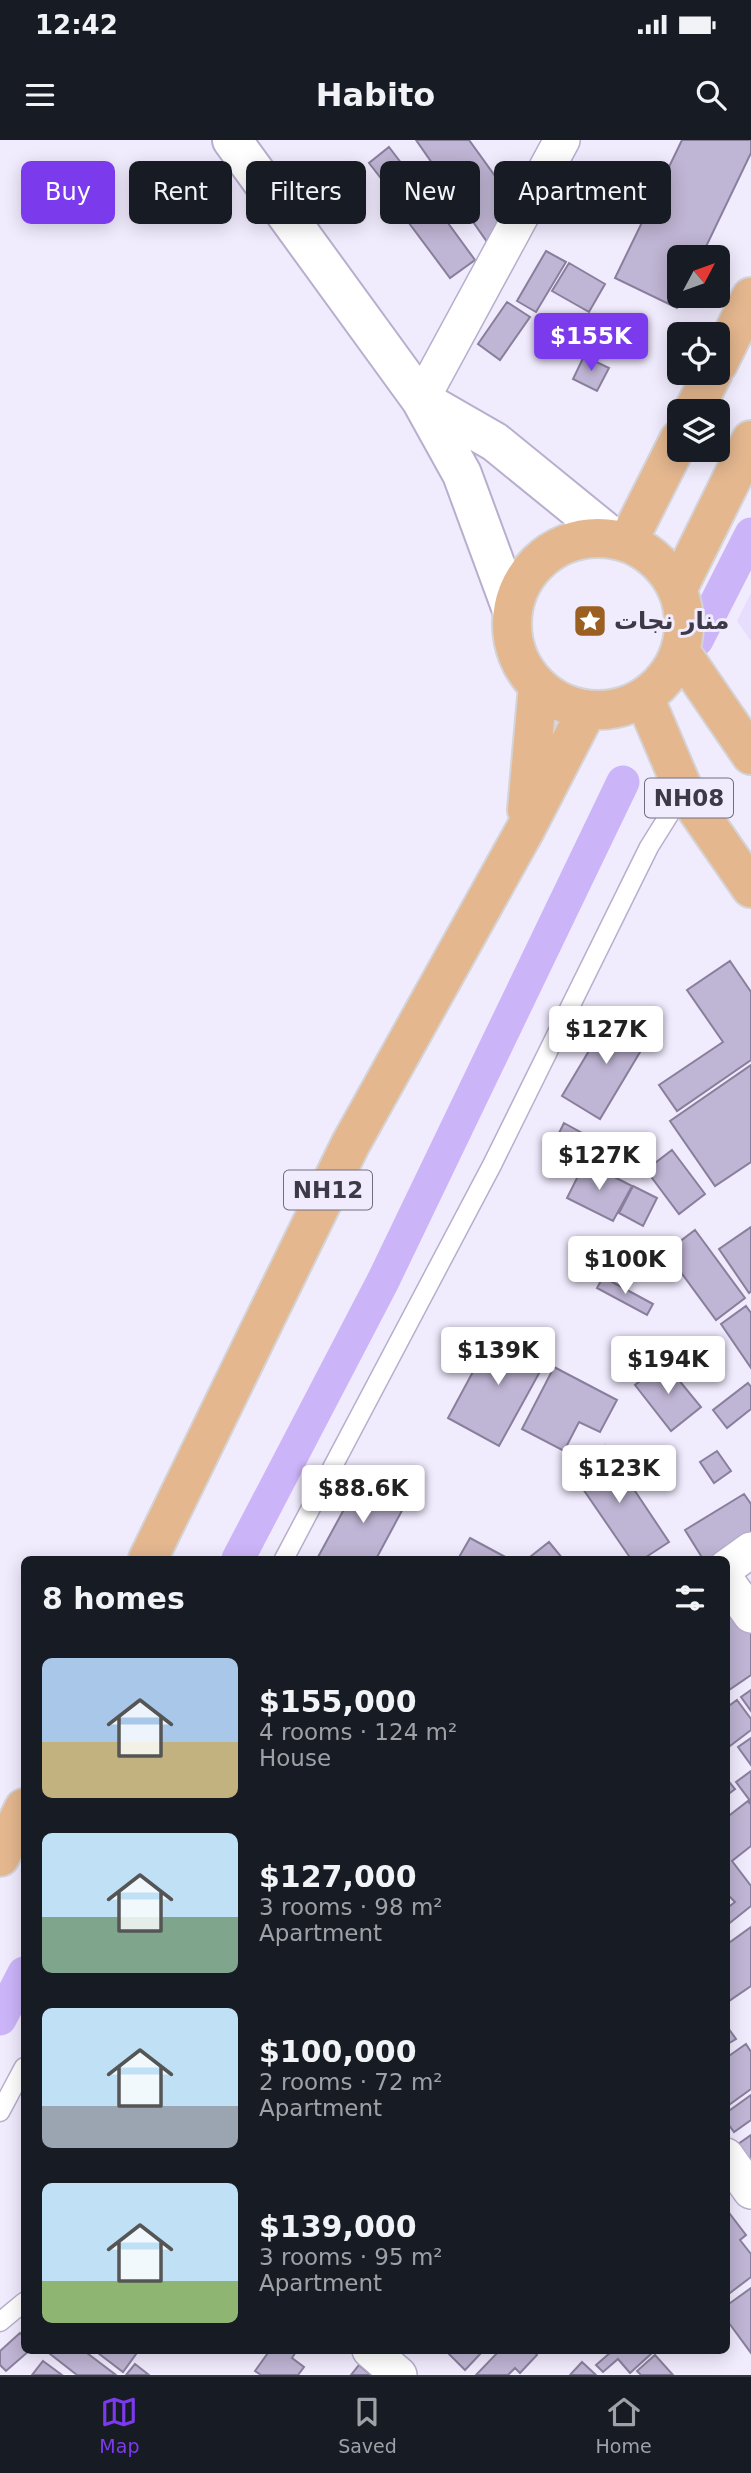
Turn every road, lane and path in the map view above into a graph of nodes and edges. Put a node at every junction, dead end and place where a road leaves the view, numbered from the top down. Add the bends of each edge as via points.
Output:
1 (232, 140) edge
2 (562, 140) edge
3 (751, 298) edge
4 (730, 340) edge
5 (421, 400) junction
6 (751, 440) edge
7 (667, 460) edge
8 (620, 540) junction
9 (677, 590) junction
10 (512, 610) junction
11 (680, 651) junction
12 (538, 686) junction
13 (644, 697) junction
14 (587, 709) junction
15 (751, 755) edge
16 (684, 791) junction
17 (525, 830) junction
18 (751, 888) edge
19 (751, 1550) edge
20 (149, 1556) edge
21 (286, 1556) edge
22 (730, 1565) edge
23 (730, 1586) edge
24 (751, 1615) edge
25 (21, 1814) edge
26 (0, 1857) edge
27 (21, 2073) edge
28 (0, 2112) edge
29 (730, 2161) edge
30 (751, 2191) edge
31 (21, 2304) edge
32 (0, 2322) edge
33 (375, 2354) edge
34 (399, 2375) edge

1 - 5 main road
2 - 5 street
3 - 4 highway
5 - 8 main road via 495,442
5 - 10 main road via 462,474
6 - 9 highway
7 - 8 highway
8 - 9 highway via 640,548 664,567
8 - 10 highway via 585,538 558,546 536,562 520,584
9 - 11 highway via 685,622
10 - 12 highway via 512,638 521,664
11 - 13 highway via 666,677
11 - 15 highway, NH08
12 - 14 highway via 561,702
12 - 17 highway
13 - 14 highway via 617,709
13 - 16 highway, NH08
14 - 17 highway, NH12
16 - 18 highway, NH08
16 - 21 lane via 649,847 492,1165
17 - 20 highway, NH12 via 350,1145
19 - 22 street
23 - 24 street
25 - 26 highway
27 - 28 lane
29 - 30 street
31 - 32 lane
33 - 34 street

